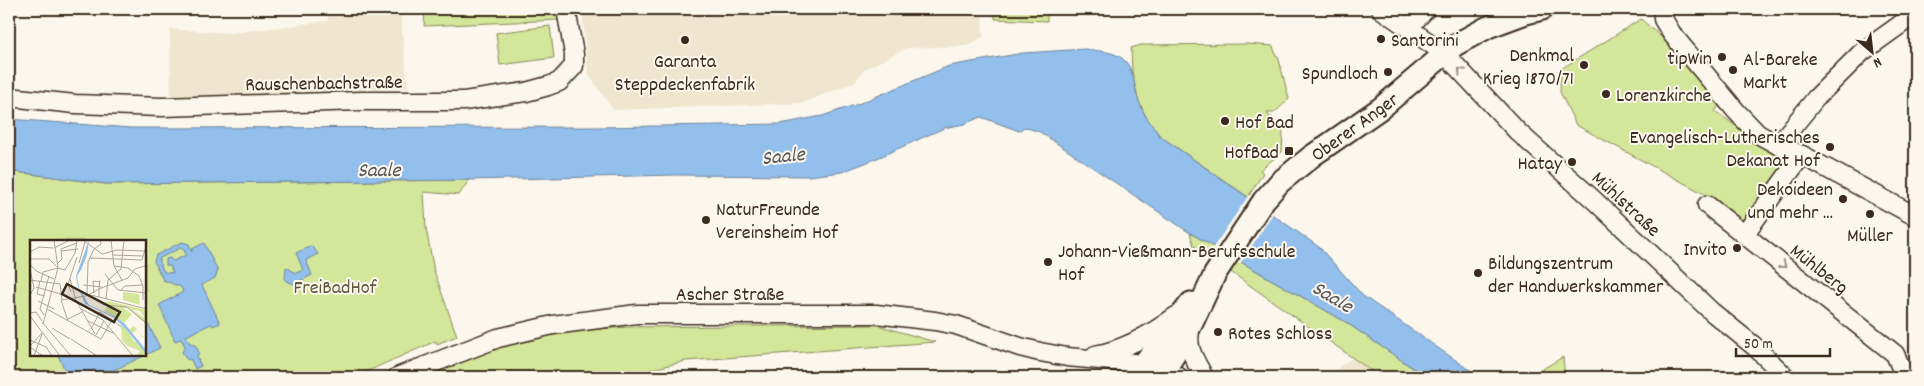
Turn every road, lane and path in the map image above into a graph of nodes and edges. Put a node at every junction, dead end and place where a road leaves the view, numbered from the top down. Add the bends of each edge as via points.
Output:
1 (566, 9) edge
2 (1381, 9) edge
3 (1426, 9) edge
4 (1542, 9) edge
5 (1663, 9) edge
6 (1915, 14) edge
7 (1408, 28) junction
8 (1444, 53) junction
9 (9, 97) edge
10 (1778, 145) junction
11 (1802, 155) junction
12 (1707, 205) dead end
13 (1915, 216) edge
14 (1744, 235) junction
15 (1192, 313) junction
16 (1067, 357) junction
17 (1903, 372) edge
18 (1156, 373) edge
19 (397, 377) edge
20 (1204, 377) edge
21 (1786, 377) edge

1 - 9 street, Rauschenbachstraße via 574,66 558,82 526,92 464,101 162,107 75,104
2 - 7 street, Mühlstraße
3 - 7 street
4 - 8 main road, Oberer Anger via 1488,27
5 - 10 street via 1663,20 1672,34 1736,111 1758,134
6 - 10 street via 1862,52 1816,98
7 - 8 street, Mühlstraße
8 - 15 main road, Oberer Anger via 1380,108 1271,190
21 -> 8 street, Mühlstraße via 1518,132
10 - 11 street
11 - 13 street
11 - 14 street
12 - 14 street, Mühlberg
14 -> 17 street, Mühlberg via 1895,354
15 - 16 street, Ascher Straße via 1124,347 1098,355
15 - 18 main road, Oberer Anger
15 - 20 street via 1189,347
16 - 18 street, Ascher Straße
16 - 19 street, Ascher Straße via 1020,347 956,325 876,314 637,314 553,325 498,338

